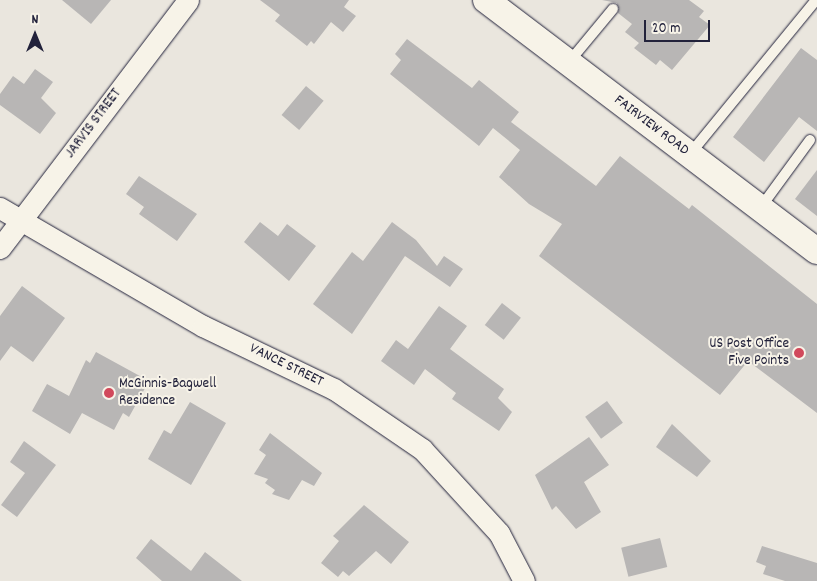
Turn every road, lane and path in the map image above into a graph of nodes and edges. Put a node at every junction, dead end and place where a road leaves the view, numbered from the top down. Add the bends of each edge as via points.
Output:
1 (188, 0) edge
2 (486, 0) edge
3 (816, 0) edge
4 (613, 9) dead end
5 (568, 63) junction
6 (810, 140) dead end
7 (690, 155) junction
8 (0, 208) edge
9 (760, 208) junction
10 (19, 223) junction
11 (0, 248) edge
12 (817, 251) edge
13 (524, 581) edge

1 - 10 street, JARVIS STREET
2 - 5 street, FAIRVIEW ROAD
3 - 7 lane
4 - 5 lane
5 - 7 street, FAIRVIEW ROAD
6 - 9 lane
7 - 9 street, FAIRVIEW ROAD
8 - 10 street, VANCE STREET
9 - 12 street, FAIRVIEW ROAD
10 - 11 street, JARVIS STREET
10 - 13 street, VANCE STREET via 203,326 334,389 422,449 499,533

